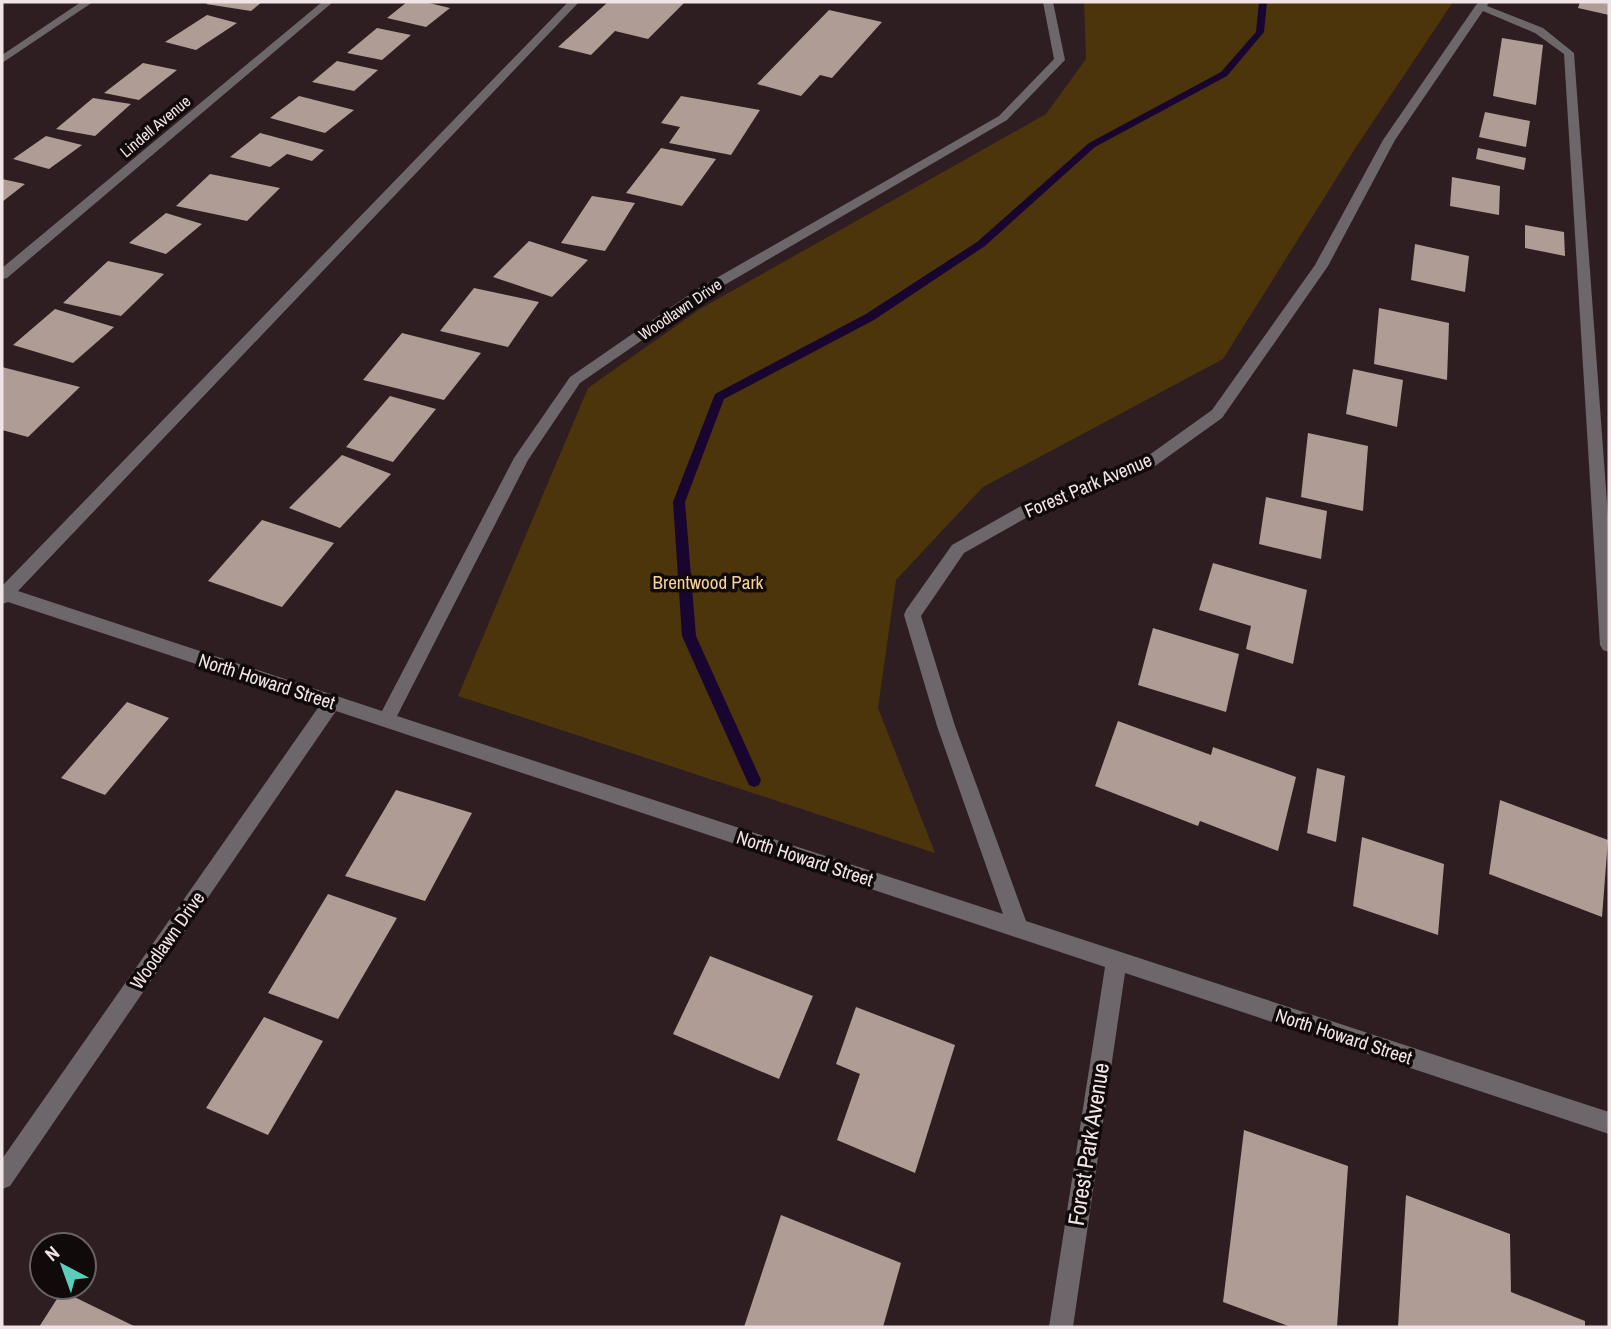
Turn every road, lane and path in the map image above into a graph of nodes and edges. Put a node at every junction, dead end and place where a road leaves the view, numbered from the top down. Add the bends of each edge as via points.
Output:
1 (88, 2) edge
2 (328, 2) edge
3 (574, 2) edge
4 (1048, 2) edge
5 (1482, 4) edge
6 (2, 60) edge
7 (2, 275) edge
8 (3, 595) edge
9 (1609, 645) edge
10 (331, 702) junction
11 (386, 720) junction
12 (1018, 928) junction
13 (1116, 961) junction
14 (1609, 1123) edge
15 (2, 1178) edge
16 (1061, 1327) edge

1 - 6 street
2 - 7 street, Lindell Avenue
3 - 8 street
4 - 11 street, Woodlawn Drive via 1060,60 1003,118 704,291 575,380 522,458
5 - 9 street via 1551,36 1569,53
5 - 12 street, Forest Park Avenue via 1389,140 1321,266 1217,414 1150,462 1027,510 958,549 912,615
8 - 10 street, North Howard Street
10 - 11 street, North Howard Street
10 - 15 street, Woodlawn Drive
11 - 12 street, North Howard Street
12 - 13 street, North Howard Street
13 - 14 street, North Howard Street
13 - 16 street, Forest Park Avenue

